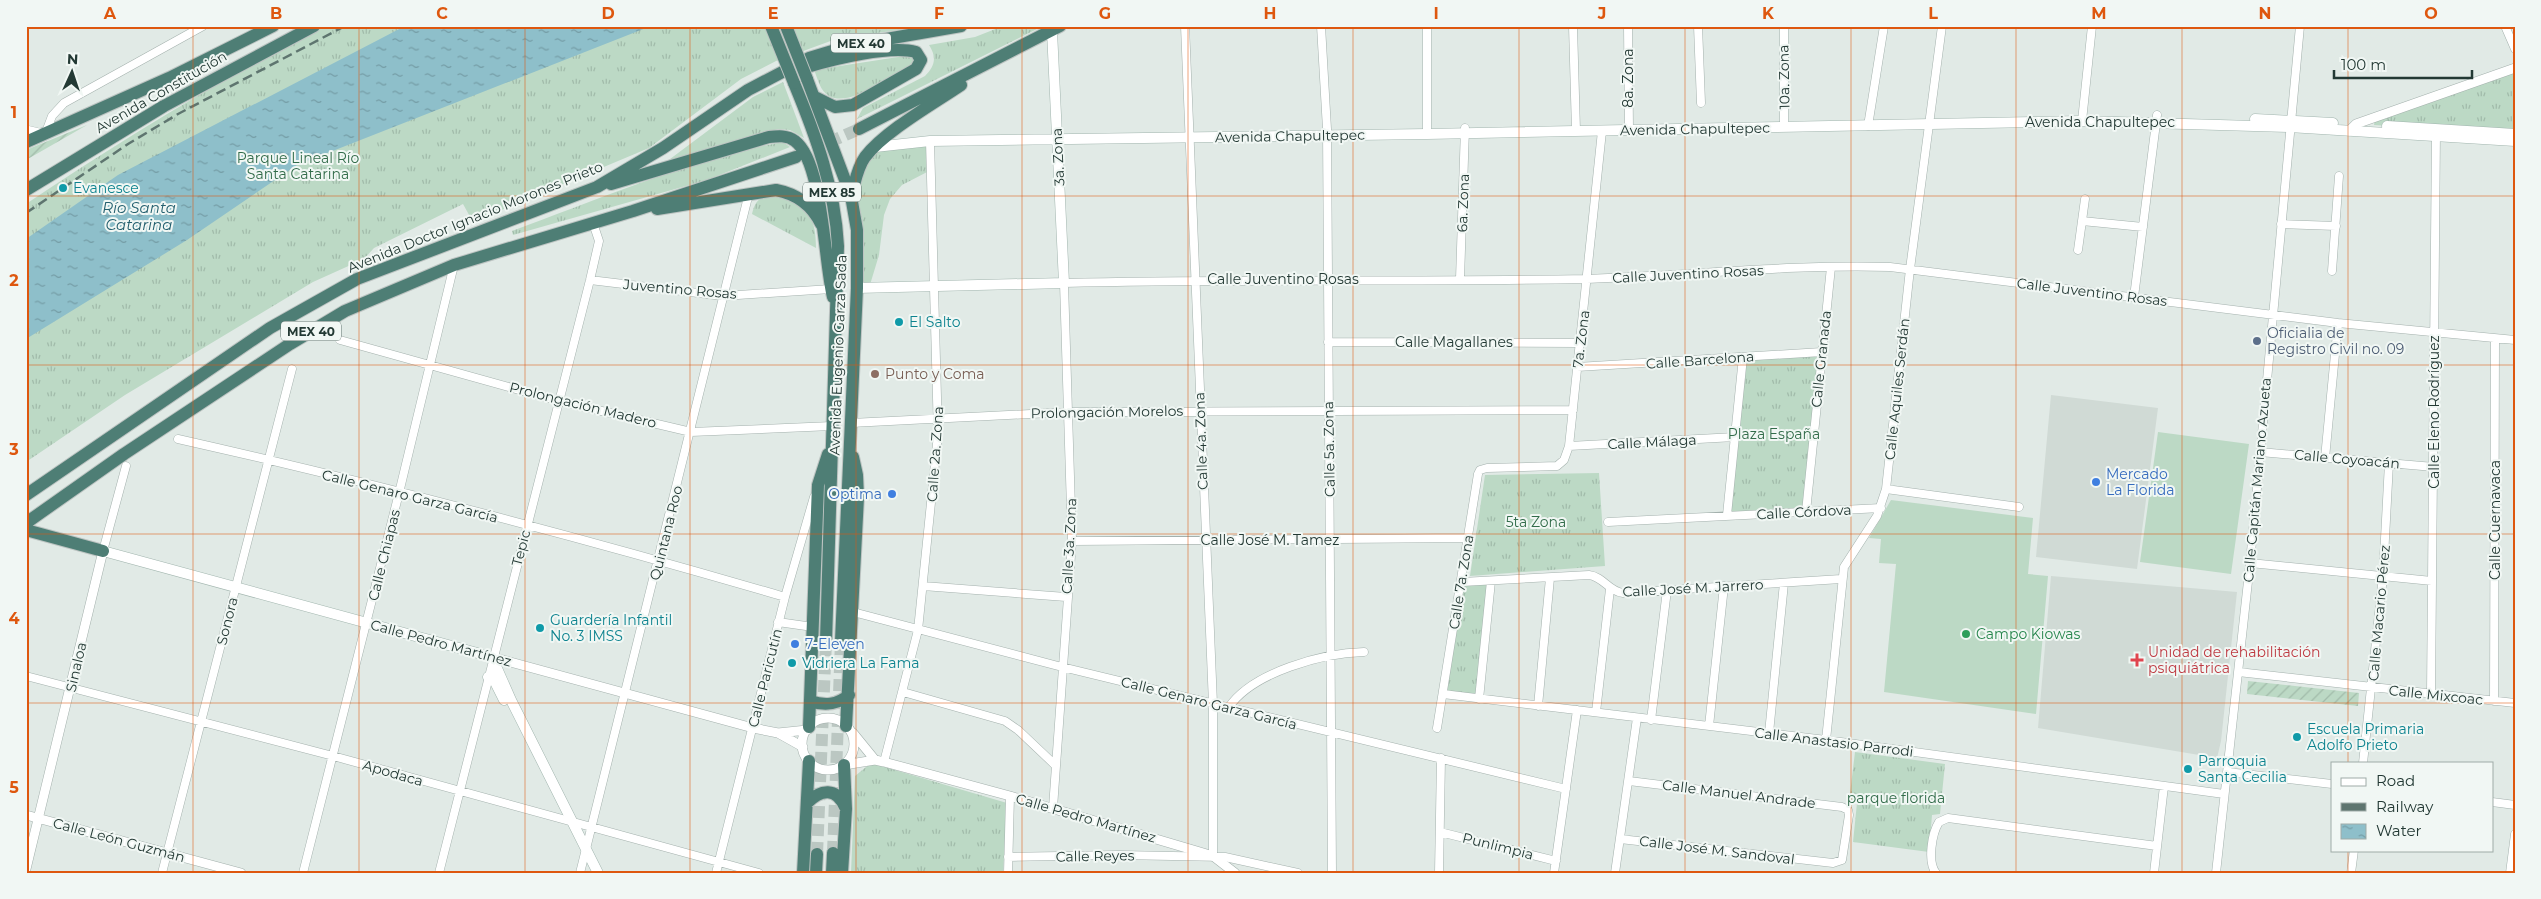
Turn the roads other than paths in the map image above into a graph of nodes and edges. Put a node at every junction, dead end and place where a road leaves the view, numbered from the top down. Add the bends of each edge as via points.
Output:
1 (203, 26) edge
2 (273, 26) edge
3 (314, 26) edge
4 (771, 26) edge
5 (786, 26) edge
6 (961, 26) edge
7 (1185, 26) edge
8 (1321, 26) edge
9 (1427, 26) edge
10 (1573, 26) edge
11 (1628, 26) edge
12 (1698, 26) edge
13 (1784, 26) edge
14 (1884, 26) edge
15 (1942, 26) edge
16 (2092, 26) edge
17 (2300, 26) edge
18 (2505, 26) edge
19 (1056, 28) edge
20 (2515, 49) edge
21 (993, 62) junction
22 (2515, 68) edge
23 (766, 79) junction
24 (815, 97) junction
25 (1701, 103) dead end
26 (2082, 118) junction
27 (2156, 118) junction
28 (1928, 122) junction
29 (1868, 123) junction
30 (1784, 124) junction
31 (2290, 124) junction
32 (1576, 128) junction
33 (1629, 128) junction
34 (2352, 128) junction
35 (859, 129) tunnel mouth
36 (26, 130) edge
37 (1427, 131) junction
38 (1465, 131) junction
39 (1602, 131) junction
40 (1327, 132) junction
41 (45, 133) junction
42 (2436, 133) junction
43 (1190, 134) junction
44 (2515, 134) edge
45 (1057, 136) junction
46 (930, 141) junction
47 (2515, 141) edge
48 (26, 142) edge
49 (875, 147) junction
50 (796, 157) tunnel mouth
51 (2339, 176) dead end
52 (597, 187) junction
53 (26, 190) edge
54 (749, 193) junction
55 (852, 196) junction
56 (2085, 199) dead end
57 (632, 211) junction
58 (2082, 221) junction
59 (593, 223) junction
60 (2281, 224) junction
61 (2336, 226) junction
62 (822, 227) junction
63 (2143, 227) junction
64 (2078, 250) dead end
65 (454, 265) junction
66 (1831, 267) junction
67 (1910, 269) junction
68 (2332, 271) dead end
69 (1588, 278) junction
70 (1327, 279) junction
71 (1460, 279) junction
72 (590, 280) junction
73 (1194, 280) junction
74 (1064, 283) junction
75 (934, 286) junction
76 (858, 288) junction
77 (831, 289) junction
78 (723, 296) junction
79 (2134, 297) junction
80 (837, 306) junction
81 (2273, 315) junction
82 (2338, 323) junction
83 (2434, 333) junction
84 (2495, 339) junction
85 (340, 340) dead end
86 (2515, 340) edge
87 (1328, 342) junction
88 (1580, 343) junction
89 (1822, 352) junction
90 (1743, 357) junction
91 (431, 365) junction
92 (1577, 367) junction
93 (292, 369) dead end
94 (559, 401) junction
95 (1200, 410) junction
96 (1573, 410) junction
97 (1069, 412) junction
98 (1329, 412) junction
99 (939, 418) junction
100 (851, 423) junction
101 (832, 426) junction
102 (691, 432) junction
103 (1734, 437) junction
104 (178, 439) dead end
105 (1569, 446) junction
106 (831, 447) junction
107 (850, 448) junction
108 (2260, 452) junction
109 (2326, 458) junction
110 (268, 460) junction
111 (2389, 463) junction
112 (126, 466) dead end
113 (2434, 467) junction
114 (1480, 470) joint
115 (818, 485) junction
116 (1886, 489) junction
117 (399, 493) junction
118 (26, 494) edge
119 (2019, 507) dead end
120 (1881, 508) junction
121 (1806, 512) junction
122 (1727, 515) junction
123 (1608, 522) dead end
124 (26, 523) edge
125 (526, 526) junction
126 (26, 530) edge
127 (1469, 538) junction
128 (1205, 540) junction
129 (1330, 540) junction
130 (1072, 541) junction
131 (103, 551) junction
132 (659, 560) junction
133 (2250, 563) junction
134 (2384, 576) junction
135 (1550, 578) junction
136 (1841, 579) junction
137 (1491, 581) junction
138 (1462, 582) junction
139 (2432, 582) junction
140 (1784, 583) junction
141 (923, 586) junction
142 (1724, 586) junction
143 (236, 587) junction
144 (1610, 589) junction
145 (1667, 590) junction
146 (785, 597) junction
147 (1066, 597) junction
148 (853, 612) junction
149 (778, 622) junction
150 (366, 623) junction
151 (813, 627) junction
152 (918, 630) junction
153 (826, 641) tunnel mouth
154 (841, 641) tunnel mouth
155 (1364, 652) dead end
156 (1332, 655) junction
157 (492, 657) junction
158 (1062, 667) junction
159 (2238, 672) junction
160 (26, 676) edge
161 (488, 677) junction
162 (71, 687) junction
163 (2372, 688) junction
164 (903, 692) junction
165 (625, 693) junction
166 (1443, 694) junction
167 (2431, 694) junction
168 (849, 695) junction
169 (1479, 699) junction
170 (810, 701) junction
171 (2494, 701) junction
172 (2515, 703) edge
173 (1213, 704) junction
174 (1538, 706) junction
175 (1229, 707) junction
176 (1578, 710) junction
177 (1596, 712) junction
178 (1637, 718) junction
179 (1651, 720) junction
180 (201, 722) junction
181 (524, 725) junction
182 (1709, 726) junction
183 (753, 728) junction
184 (808, 728) junction
185 (848, 728) junction
186 (1437, 728) dead end
187 (1333, 732) junction
188 (778, 733) junction
189 (1769, 733) junction
190 (1826, 740) junction
191 (803, 747) junction
192 (333, 756) junction
193 (1441, 758) junction
194 (809, 761) junction
195 (879, 761) junction
196 (2363, 762) edge
197 (1054, 764) junction
198 (844, 765) junction
199 (2227, 772) junction
200 (1629, 781) junction
201 (2331, 784) edge
202 (2164, 786) junction
203 (1566, 789) junction
204 (459, 792) junction
205 (2224, 794) junction
206 (1010, 796) junction
207 (2494, 802) edge
208 (807, 803) junction
209 (2515, 805) edge
210 (1053, 808) junction
211 (846, 809) junction
212 (26, 815) edge
213 (40, 818) junction
214 (573, 823) junction
215 (592, 828) junction
216 (1440, 832) junction
217 (2515, 834) edge
218 (1620, 839) junction
219 (2157, 846) junction
220 (586, 849) junction
221 (2354, 852) edge
222 (167, 853) junction
223 (832, 853) tunnel mouth
224 (816, 854) tunnel mouth
225 (1213, 856) junction
226 (1008, 857) junction
227 (1556, 860) junction
228 (1842, 860) joint
229 (719, 862) junction
230 (26, 869) edge
231 (1934, 871) edge
232 (162, 873) edge
233 (241, 873) edge
234 (303, 873) edge
235 (439, 873) edge
236 (580, 873) edge
237 (598, 873) edge
238 (716, 873) edge
239 (759, 873) edge
240 (803, 873) edge
241 (816, 873) edge
242 (832, 873) edge
243 (842, 873) edge
244 (1008, 873) edge
245 (1235, 873) edge
246 (1298, 873) edge
247 (1332, 873) edge
248 (1439, 873) edge
249 (1554, 873) edge
250 (1615, 873) edge
251 (2154, 873) edge
252 (2216, 873) edge
253 (2351, 873) edge
254 (2510, 873) edge

1 - 41 street via 64,103 52,116
2 - 41 highway, Avenida Constitución via 170,78
3 - 53 highway, Avenida Constitución via 164,106
4 - 80 highway, Avenida Eugenio Garza Sada / MEX 85, bridge via 818,145 832,196 838,246
5 - 24 highway, Avenida Eugenio Garza Sada / MEX 85, bridge
6 - 23 highway, Avenida Doctor Ignacio Morones Prieto / MEX 40 via 838,48
7 - 43 street, Calle 4a. Zona
8 - 40 street, Calle 5a. Zona
9 - 37 street
10 - 32 street
11 - 33 street, 8a. Zona
12 - 25 street
13 - 30 street, 10a. Zona
14 - 29 street
15 - 28 street, Calle Aquiles Serdán
16 - 26 street
17 - 31 street, Calle Capitán Mariano Azueta
18 - 20 street
19 - 21 highway
19 - 45 main road, 3a. Zona
21 - 35 highway
21 - 49 highway
22 - 34 street
23 - 24 highway via 855,56 909,50 920,56 916,69 860,103 836,107
23 - 52 highway, Avenida Doctor Ignacio Morones Prieto / MEX 40 via 663,148
24 - 55 highway, Avenida Eugenio Garza Sada / MEX 85
26 - 27 main road, Avenida Chapultepec
26 - 28 main road, Avenida Chapultepec
27 - 31 main road, Avenida Chapultepec
27 - 63 street
28 - 29 main road, Avenida Chapultepec
28 - 67 street, Calle Aquiles Serdán
29 - 30 main road, Avenida Chapultepec
30 - 33 main road, Avenida Chapultepec
31 - 34 main road, Avenida Chapultepec
31 - 60 street, Calle Capitán Mariano Azueta
32 - 33 main road
32 - 38 main road, Avenida Chapultepec
32 - 39 main road, Avenida Chapultepec
33 - 39 main road, Avenida Chapultepec
34 - 42 main road, Avenida Chapultepec
36 - 41 street
37 - 38 main road, Avenida Chapultepec
37 - 40 main road, Avenida Chapultepec
38 - 71 street, 6a. Zona
39 - 69 street, 7a. Zona
40 - 43 main road, Avenida Chapultepec
40 - 70 street, Calle 5a. Zona
41 - 48 highway, Avenida Constitución
42 - 44 main road
42 - 47 main road, Avenida Chapultepec
42 - 83 street, Calle Eleno Rodríguez
43 - 45 main road, Avenida Chapultepec
43 - 73 street, Calle 4a. Zona
45 - 46 main road, Avenida Chapultepec
45 - 74 main road, 3a. Zona
46 - 49 main road, Avenida Chapultepec
46 - 75 street, Calle 2a. Zona
49 - 55 highway via 861,165
50 - 57 highway, MEX 40
51 - 61 street
52 - 62 highway via 782,136 795,141 804,154 819,196
52 - 118 highway, Avenida Doctor Ignacio Morones Prieto / MEX 40 via 385,268 308,305
54 - 57 highway via 692,205
54 - 62 highway via 776,190 794,195 811,207
54 - 78 street, Quintana Roo
55 - 76 highway, Avenida Eugenio Garza Sada / MEX 85 via 857,230
56 - 58 street
57 - 59 highway, MEX 40
58 - 63 street
58 - 64 street
59 - 65 highway, MEX 40
59 - 72 street, Tepic via 598,241
60 - 61 street
60 - 81 street, Calle Capitán Mariano Azueta
61 - 68 street
62 - 77 highway
63 - 79 street
65 - 91 street, Calle Chiapas
65 - 124 highway, MEX 40 via 396,288 326,322
66 - 67 street, Calle Juventino Rosas
66 - 69 street, Calle Juventino Rosas
66 - 89 street, Calle Granada
67 - 79 street, Calle Juventino Rosas
67 - 116 street, Calle Aquiles Serdán
69 - 71 street, Calle Juventino Rosas
69 - 88 street, 7a. Zona
70 - 71 street, Calle Juventino Rosas
70 - 73 street, Calle Juventino Rosas
70 - 87 street, Calle 5a. Zona
72 - 78 street, Juventino Rosas
72 - 94 street, Tepic
73 - 74 street, Calle Juventino Rosas
73 - 95 street, Calle 4a. Zona
74 - 75 main road, Calle Juventino Rosas
74 - 97 street, Calle 3a. Zona
75 - 76 main road, Calle Juventino Rosas
75 - 99 street, Calle 2a. Zona
76 - 100 highway, Avenida Eugenio Garza Sada / MEX 85
77 - 78 street, Juventino Rosas
77 - 80 highway
78 - 102 street, Quintana Roo
79 - 81 street, Calle Juventino Rosas
80 - 101 highway, Avenida Eugenio Garza Sada / MEX 85
81 - 82 street, Calle Juventino Rosas
81 - 108 street, Calle Capitán Mariano Azueta
82 - 83 street, Calle Juventino Rosas
82 - 109 street
83 - 84 street, Calle Juventino Rosas
83 - 113 street, Calle Eleno Rodríguez
84 - 86 street, Calle Juventino Rosas
84 - 171 street, Calle Cuernavaca
85 - 91 street, Prolongación Madero
87 - 88 street, Calle Magallanes
87 - 98 street, Calle 5a. Zona
88 - 92 street, 7a. Zona
89 - 90 street, Calle Barcelona
89 - 121 street, Calle Granada
90 - 92 street, Calle Barcelona
90 - 103 street
91 - 94 street, Prolongación Madero
91 - 117 street, Calle Chiapas
92 - 96 street, 7a. Zona
93 - 110 street, Sonora
94 - 102 street, Prolongación Madero
94 - 125 street, Tepic
95 - 97 street, Prolongación Morelos
95 - 98 street, Prolongación Morelos
95 - 128 street, Calle 4a. Zona
96 - 98 street, Prolongación Morelos
96 - 105 street, 7a. Zona
97 - 99 street, Prolongación Morelos
97 - 130 street, Calle 3a. Zona
98 - 129 street, Calle 5a. Zona
99 - 100 street, Prolongación Morelos
99 - 141 street, Calle 2a. Zona
100 - 107 highway, Avenida Eugenio Garza Sada / MEX 85
101 - 102 street, Prolongación Madero
101 - 106 highway, Avenida Eugenio Garza Sada / MEX 85
102 - 132 street, Quintana Roo
103 - 105 street, Calle Málaga
103 - 122 street
104 - 110 street, Calle Genaro Garza García
105 - 114 street, 7a. Zona via 1564,460 1553,467
106 - 115 highway
106 - 153 highway, Avenida Eugenio Garza Sada / MEX 85
107 - 148 highway via 858,483
107 - 154 highway, Avenida Eugenio Garza Sada / MEX 85
108 - 109 street, Calle Coyoacán
108 - 133 street, Calle Capitán Mariano Azueta
109 - 111 street, Calle Coyoacán
110 - 117 street, Calle Genaro Garza García
110 - 143 street, Sonora
111 - 113 street, Calle Coyoacán
111 - 134 street, Calle Macario Pérez
112 - 131 street, Sinaloa
113 - 139 street, Calle Eleno Rodríguez
114 - 127 street, Calle 7a. Zona
115 - 146 street, Calle Paricutín
115 - 151 highway
116 - 119 street
116 - 120 street, Calle Aquiles Serdán
117 - 125 street, Calle Genaro Garza García
117 - 150 street, Calle Chiapas
120 - 121 street, Calle Córdova
120 - 136 street, Calle Aquiles Serdán via 1847,558
121 - 122 street, Calle Córdova
122 - 123 street, Calle Córdova
125 - 132 street, Calle Genaro Garza García
125 - 157 street, Tepic
126 - 131 highway
127 - 129 street, Calle José M. Tamez
127 - 138 street, Calle 7a. Zona
128 - 129 street, Calle José M. Tamez
128 - 130 street, Calle José M. Tamez
128 - 173 street, Calle 4a. Zona
129 - 156 street, Calle 5a. Zona
130 - 147 street, Calle 3a. Zona
131 - 143 main road, Calle Pedro Martínez
131 - 162 street, Sinaloa
132 - 146 street, Calle Genaro Garza García
132 - 165 street, Quintana Roo
133 - 134 street
133 - 159 street, Calle Capitán Mariano Azueta
134 - 139 street
134 - 163 street, Calle Macario Pérez
135 - 137 street, Calle José M. Jarrero
135 - 144 street, Calle José M. Jarrero via 1596,576
135 - 174 street
136 - 140 street, Calle José M. Jarrero
136 - 190 street, Calle Aquiles Serdán
137 - 138 street, Calle José M. Jarrero
137 - 169 street
138 - 166 street, Calle 7a. Zona
139 - 167 street, Calle Eleno Rodríguez
140 - 142 street, Calle José M. Jarrero
140 - 189 street
141 - 147 street
141 - 152 street, Calle 2a. Zona
142 - 145 street, Calle José M. Jarrero
142 - 182 street
143 - 150 main road, Calle Pedro Martínez
143 - 180 street, Sonora
144 - 145 street, Calle José M. Jarrero via 1623,593
144 - 177 street
145 - 179 street
146 - 149 street, Calle Paricutín
147 - 158 street, Calle 3a. Zona
148 - 152 street, Calle Genaro Garza García
148 - 168 highway
149 - 151 street
149 - 183 street, Calle Paricutín
150 - 157 main road, Calle Pedro Martínez
150 - 192 street, Calle Chiapas
151 - 170 highway
152 - 158 street, Calle Genaro Garza García
152 - 164 street, Calle 2a. Zona
155 - 156 street
156 - 175 street via 1294,666 1248,687
156 - 187 street, Calle 5a. Zona
157 - 161 street, Tepic
157 - 165 street, Calle Pedro Martínez
157 - 181 main road
158 - 173 street, Calle Genaro Garza García
158 - 197 street, Calle 3a. Zona
159 - 163 street, Calle Mixcoac
159 - 199 street, Calle Capitán Mariano Azueta
160 - 162 street, Apodaca
161 - 181 main road via 493,678 514,719
161 - 204 street, Tepic
162 - 180 street, Apodaca
162 - 213 street, Sinaloa
163 - 167 street, Calle Mixcoac
163 - 196 street, Calle Macario Pérez
164 - 195 street, Calle 2a. Zona
164 - 197 street via 1005,721
165 - 183 street, Calle Pedro Martínez
165 - 215 street, Quintana Roo
166 - 169 street, Calle Anastasio Parrodi
166 - 186 street, Calle 7a. Zona
167 - 171 street, Calle Mixcoac
168 - 170 highway via 832,704
168 - 185 highway
169 - 174 street, Calle Anastasio Parrodi
170 - 184 highway
171 - 172 street, Calle Mixcoac
173 - 175 street, Calle Genaro Garza García
173 - 225 street, Calle 4a. Zona
174 - 176 street, Calle Anastasio Parrodi
175 - 187 street, Calle Genaro Garza García
176 - 177 street, Calle Anastasio Parrodi
176 - 203 street
177 - 178 street, Calle Anastasio Parrodi
178 - 179 street, Calle Anastasio Parrodi
178 - 200 street
179 - 182 street, Calle Anastasio Parrodi
180 - 192 street, Apodaca
180 - 222 street, Sonora
181 - 214 main road
182 - 189 street, Calle Anastasio Parrodi
183 - 188 street, Calle Pedro Martínez
183 - 229 street, Calle Paricutín
184 - 185 street via 826,718 841,722
184 - 188 street, Calle Pedro Martínez
184 - 191 street
185 - 195 street
185 - 198 street via 854,750
187 - 193 street, Calle Genaro Garza García
187 - 247 street, Calle 5a. Zona
188 - 191 street, Calle Pedro Martínez
189 - 190 street, Calle Anastasio Parrodi
190 - 202 street, Calle Anastasio Parrodi
191 - 194 street
192 - 204 street, Apodaca
192 - 234 street, Calle Chiapas
193 - 203 street, Calle Genaro Garza García
193 - 216 street
194 - 198 street via 828,770
194 - 208 highway
195 - 198 street, Calle Pedro Martínez
195 - 206 street, Calle Pedro Martínez
197 - 210 street, Calle 3a. Zona
198 - 211 highway
199 - 201 street
199 - 205 street, Calle Capitán Mariano Azueta
200 - 218 street
200 - 228 street, Calle Manuel Andrade via 1836,805 1848,810 1850,815
202 - 205 street, Calle Anastasio Parrodi
202 - 219 street
203 - 227 street
204 - 214 street, Apodaca
204 - 235 street, Tepic
205 - 252 street, Calle Capitán Mariano Azueta
206 - 210 street, Calle Pedro Martínez
206 - 226 street
207 - 209 street
208 - 211 highway via 820,793 830,792 840,798
208 - 240 highway
210 - 225 street, Calle Pedro Martínez
211 - 243 highway
212 - 213 street, Calle León Guzmán
213 - 222 street, Calle León Guzmán
213 - 230 street, Sinaloa
214 - 215 street, Apodaca
214 - 220 main road
215 - 220 street, Quintana Roo
215 - 229 street, Apodaca
216 - 227 street, Punlimpia
216 - 248 street
217 - 254 street
218 - 228 street, Calle José M. Sandoval via 1833,863
218 - 250 street
219 - 231 street via 1943,819 1935,829 1931,860
219 - 251 street
220 - 236 street, Quintana Roo
220 - 237 main road
221 - 253 street
222 - 232 street, Sonora
222 - 233 street, Calle León Guzmán
223 - 242 highway
224 - 241 highway
225 - 226 street, Calle Reyes
225 - 245 street
225 - 246 street, Calle Pedro Martínez
226 - 244 street
227 - 249 street
229 - 238 street, Calle Paricutín
229 - 239 street, Apodaca

